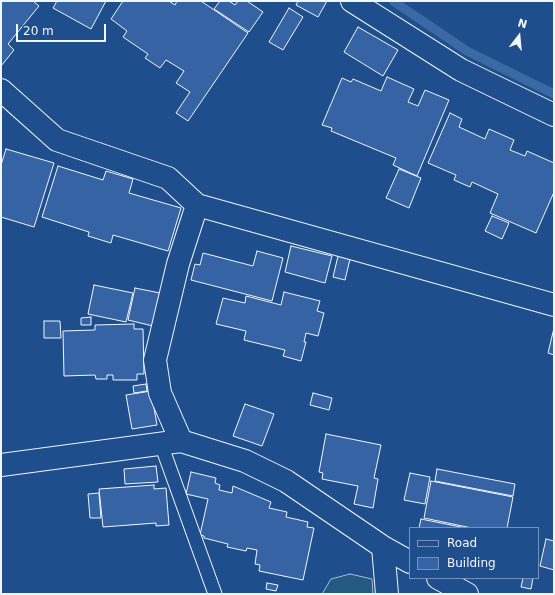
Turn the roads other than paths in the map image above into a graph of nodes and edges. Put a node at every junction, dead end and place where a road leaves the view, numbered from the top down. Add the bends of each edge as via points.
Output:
1 (352, 1) edge
2 (1, 90) edge
3 (554, 115) edge
4 (196, 205) junction
5 (554, 305) edge
6 (171, 442) junction
7 (1, 465) edge
8 (383, 547) junction
9 (409, 561) edge
10 (440, 579) edge
11 (215, 594) edge
12 (387, 594) edge
13 (467, 594) edge

1 - 3 street via 461,70
2 - 4 street via 57,140 168,178
4 - 5 street
4 - 6 street via 178,264 155,360
6 - 7 street
6 - 8 street via 245,461 286,481
6 - 11 lane
8 - 9 street
8 - 12 street
10 - 13 street

